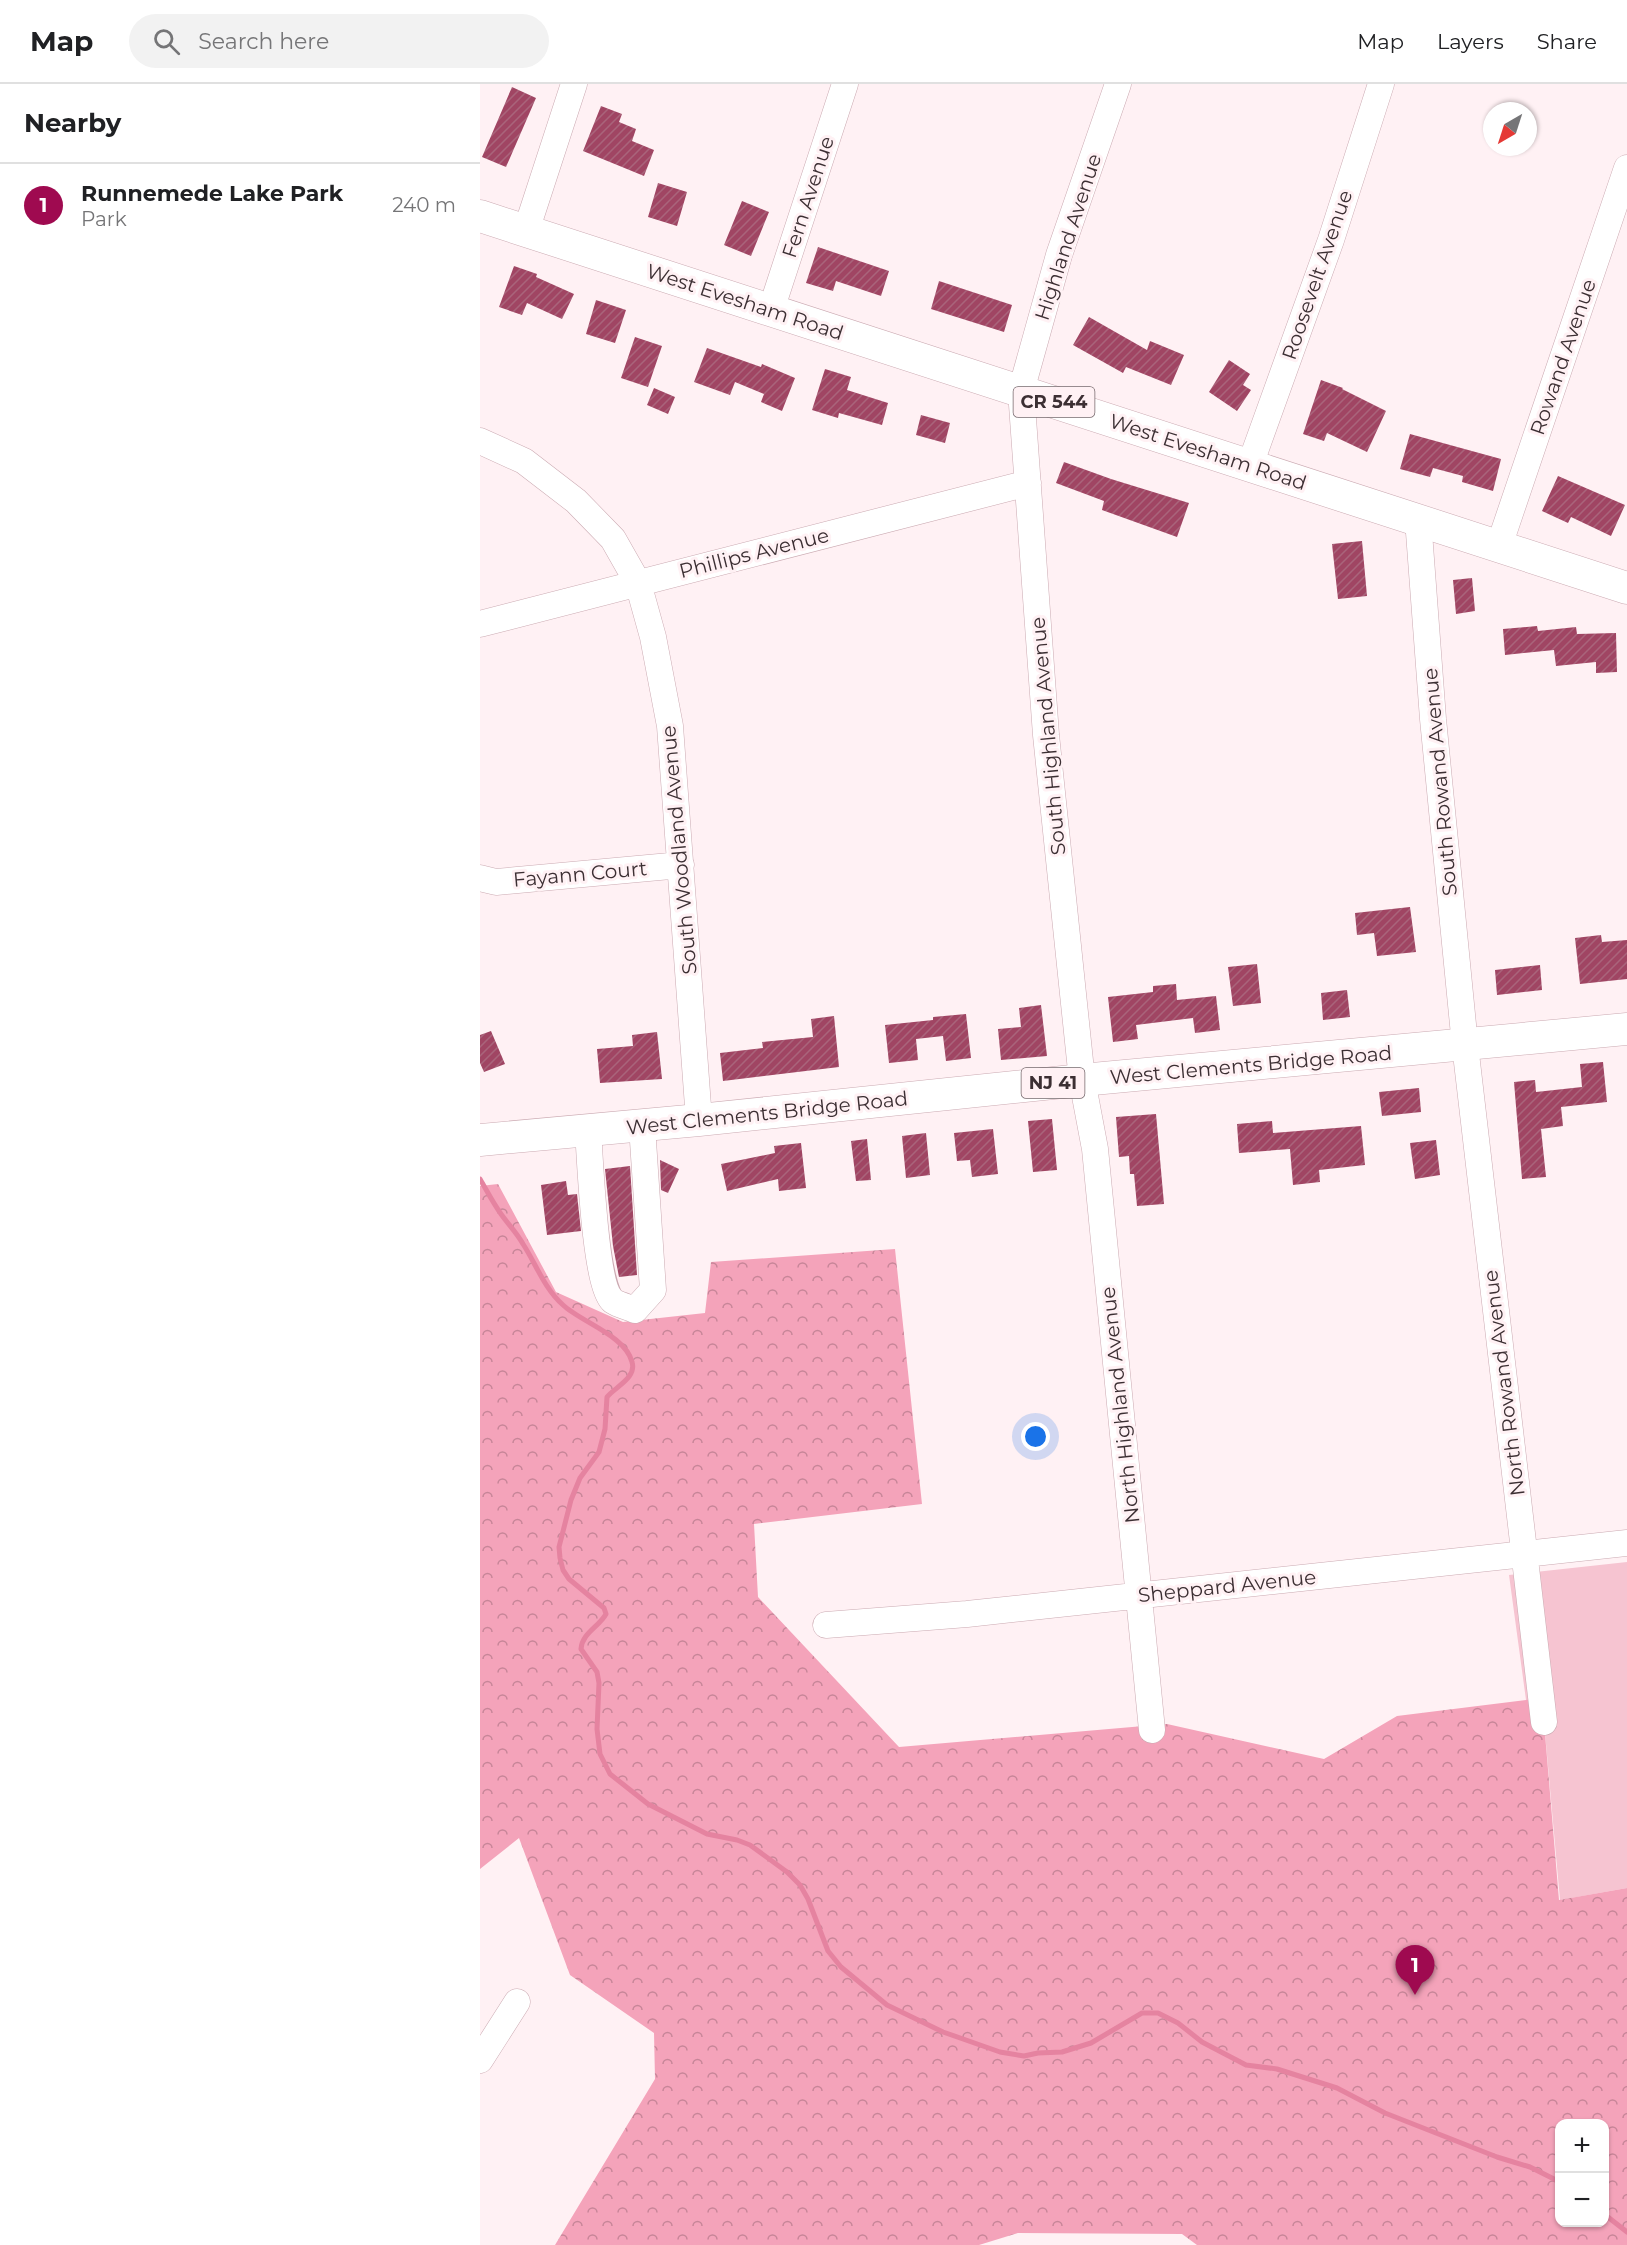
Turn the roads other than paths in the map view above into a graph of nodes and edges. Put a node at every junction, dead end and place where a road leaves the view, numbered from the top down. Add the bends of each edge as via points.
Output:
1 (574, 84) edge
2 (845, 84) edge
3 (1118, 84) edge
4 (1381, 84) edge
5 (1627, 168) edge
6 (480, 216) edge
7 (526, 231) junction
8 (771, 310) junction
9 (1021, 391) junction
10 (480, 441) edge
11 (1250, 465) junction
12 (1028, 483) junction
13 (1418, 519) junction
14 (1499, 546) junction
15 (638, 583) junction
16 (1627, 588) edge
17 (480, 624) edge
18 (681, 865) junction
19 (480, 879) edge
20 (1627, 1029) edge
21 (1465, 1045) junction
22 (1082, 1080) junction
23 (699, 1120) junction
24 (642, 1126) junction
25 (588, 1130) junction
26 (480, 1140) edge
27 (1627, 1543) edge
28 (1524, 1554) junction
29 (1138, 1596) junction
30 (826, 1625) dead end
31 (1544, 1722) dead end
32 (1152, 1730) dead end
33 (517, 2002) dead end
34 (480, 2060) edge

1 - 7 street
2 - 8 street, Fern Avenue
3 - 9 street, Highland Avenue via 1059,255
4 - 11 street, Roosevelt Avenue via 1331,240
5 - 14 street, Rowand Avenue
6 - 7 main road, West Evesham Road / CR 544
7 - 8 main road, West Evesham Road / CR 544
8 - 9 main road, West Evesham Road / CR 544
9 - 11 main road, West Evesham Road / CR 544
9 - 12 street, South Highland Avenue
10 - 15 street, South Woodland Avenue via 524,461 576,501 613,538
11 - 13 main road, West Evesham Road / CR 544
12 - 15 street, Phillips Avenue
12 - 22 street, South Highland Avenue via 1046,735
13 - 14 main road, West Evesham Road / CR 544
13 - 21 street, South Rowand Avenue
14 - 16 main road, West Evesham Road / CR 544
15 - 17 street, Phillips Avenue
15 - 18 street, South Woodland Avenue via 670,726
18 - 19 street, Fayann Court via 496,882
18 - 23 street, South Woodland Avenue
20 - 21 main road, West Clements Bridge Road / NJ 41
21 - 22 main road, West Clements Bridge Road / NJ 41
21 - 28 street, North Rowand Avenue
22 - 23 main road, West Clements Bridge Road / NJ 41
22 - 29 street, North Highland Avenue via 1095,1149
23 - 24 main road, West Clements Bridge Road / NJ 41
24 - 25 main road, West Clements Bridge Road / NJ 41
24 - 25 street via 653,1290 635,1310 612,1300 603,1284
25 - 26 main road, West Clements Bridge Road / NJ 41
27 - 28 street, Sheppard Avenue
28 - 29 street, Sheppard Avenue
28 - 31 street, North Rowand Avenue
29 - 30 street, Sheppard Avenue
29 - 32 street, North Highland Avenue
33 - 34 street

